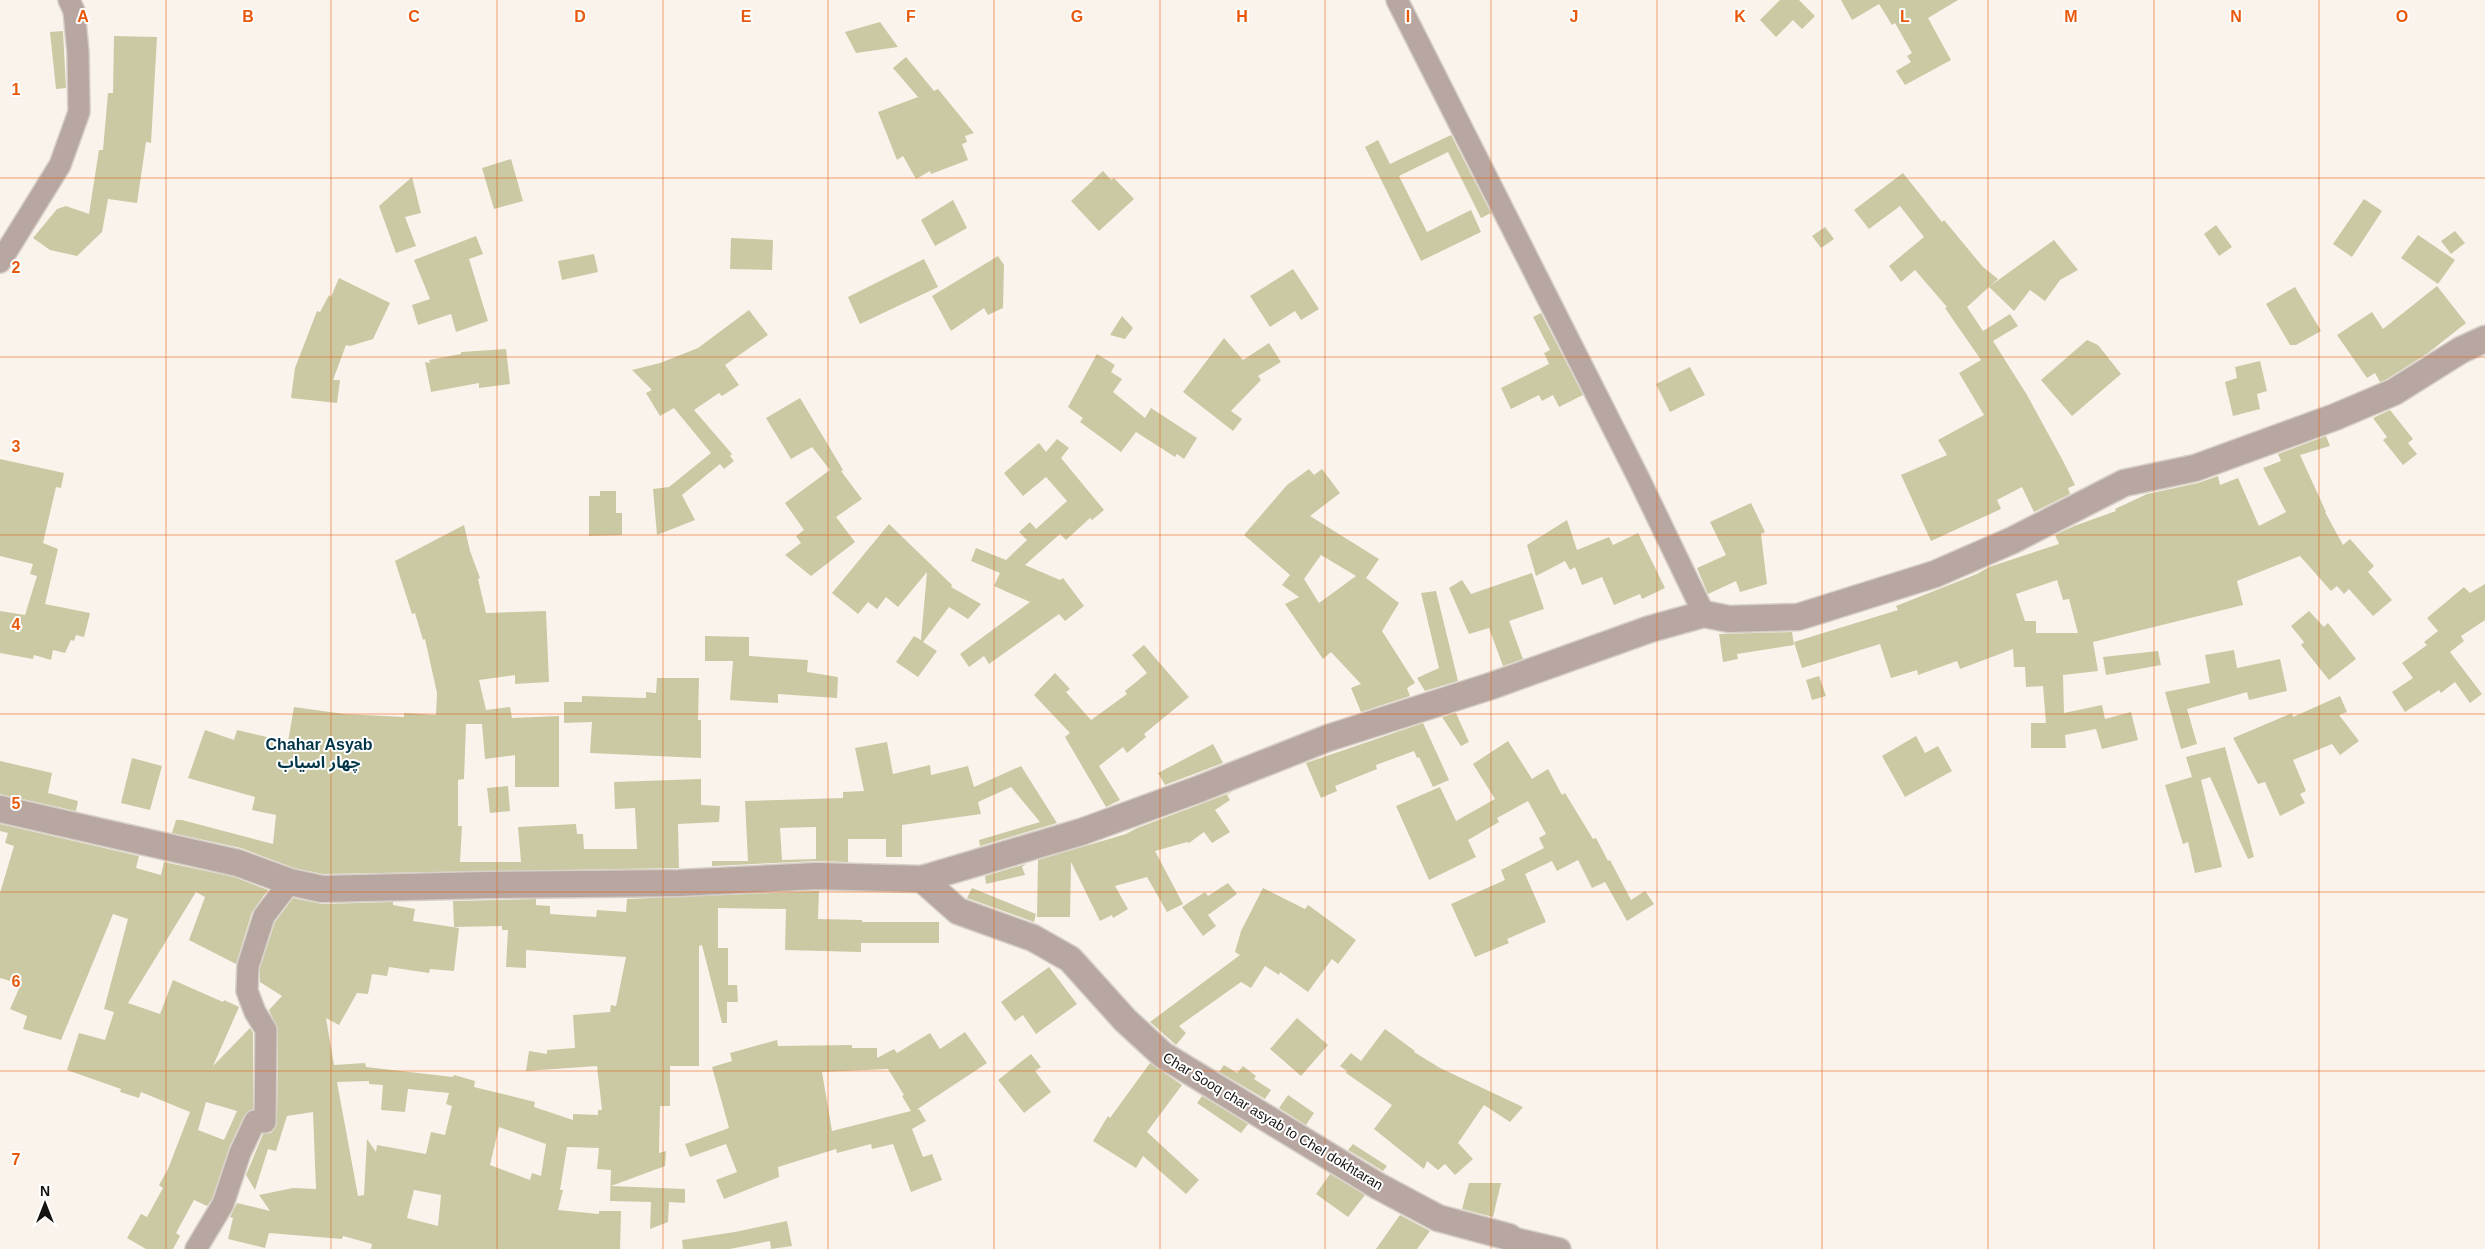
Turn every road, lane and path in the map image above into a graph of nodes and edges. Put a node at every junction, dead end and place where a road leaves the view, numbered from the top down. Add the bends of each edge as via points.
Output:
1 (69, 0) edge
2 (1397, 0) edge
3 (0, 262) edge
4 (2485, 339) edge
5 (1704, 614) junction
6 (0, 809) edge
7 (922, 879) junction
8 (290, 882) junction
9 (1515, 1243) edge
10 (196, 1249) edge
11 (1560, 1249) edge

1 - 3 street via 74,11 77,44 79,112 60,165
2 - 5 street
4 - 5 street via 2461,350 2394,392 2195,468 2124,483 2013,540 1935,574 1798,617 1730,619
5 - 7 street via 1650,629 1492,686 1328,738 1081,832
6 - 8 street via 238,863
7 - 8 street via 817,876 679,884 322,889
7 - 9 street, Char Sooq char asyab to Chel dokhtaran via 958,911 1033,938 1070,959 1125,1020 1163,1055 1378,1186 1438,1218
8 - 10 street via 264,916 248,966 247,992 266,1030 265,1122 255,1120 223,1204
9 - 11 street

